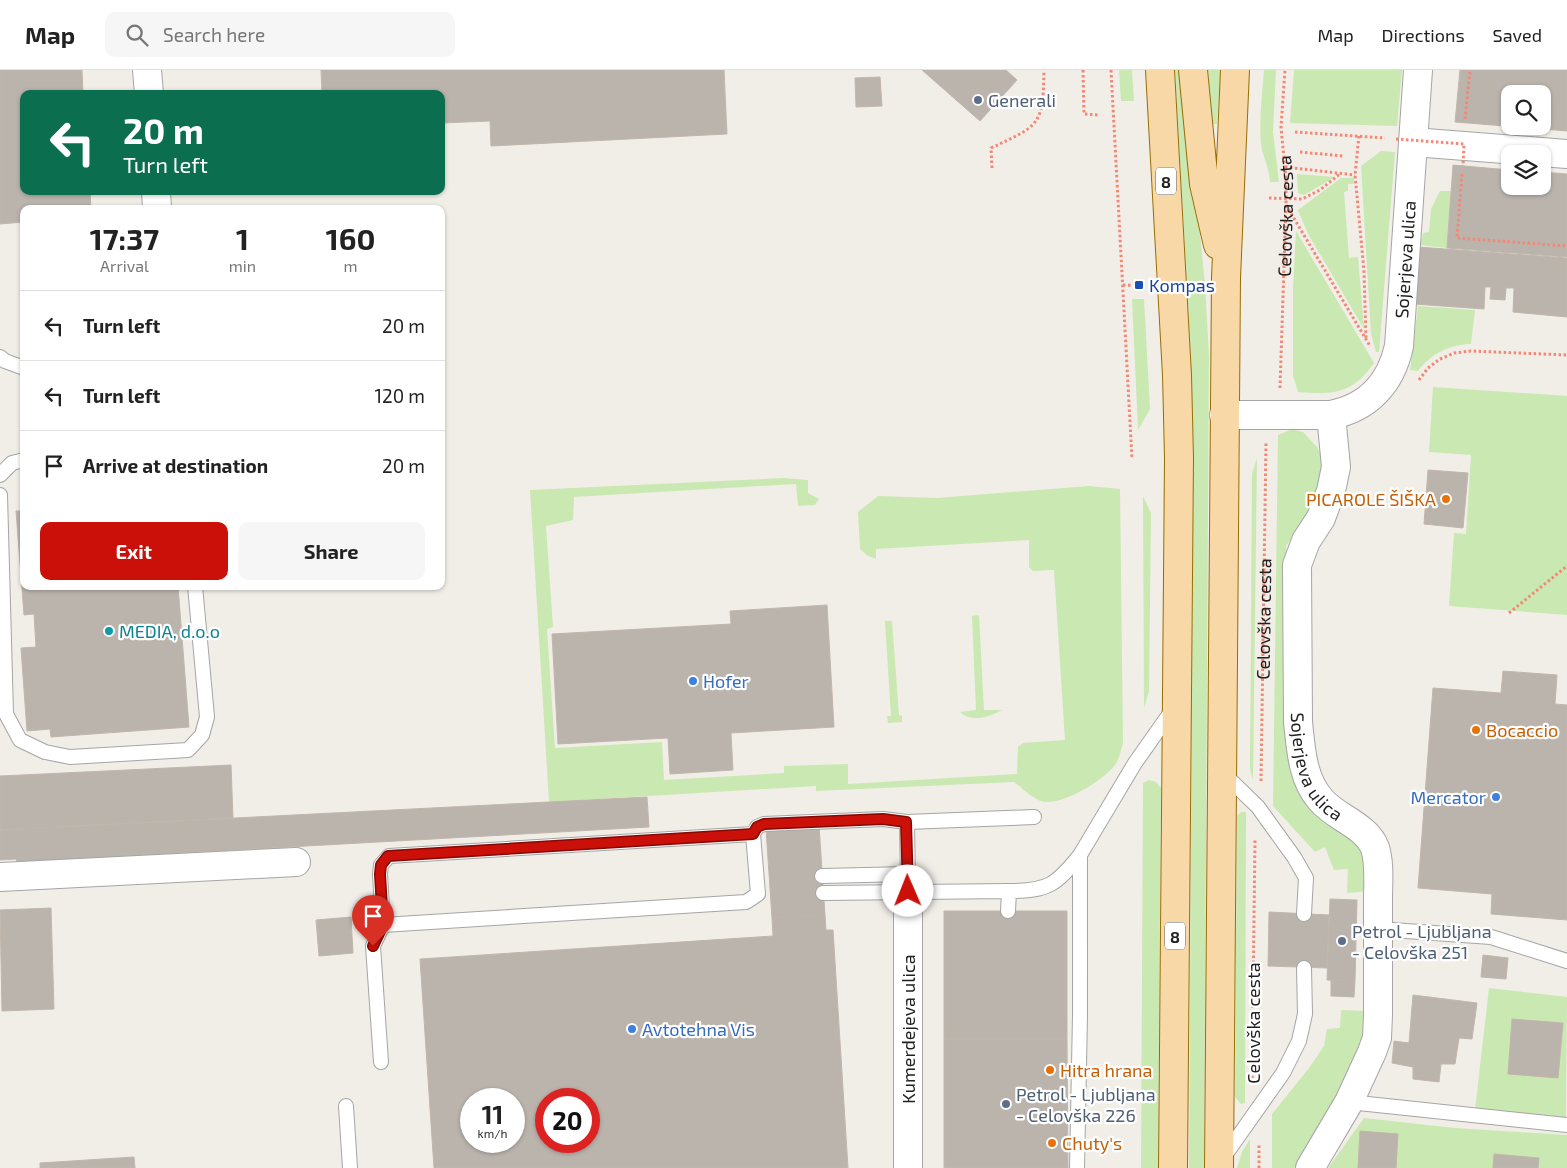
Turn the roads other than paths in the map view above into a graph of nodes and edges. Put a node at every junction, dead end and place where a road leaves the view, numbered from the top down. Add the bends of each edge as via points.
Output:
1 (147, 70) edge
2 (1160, 70) edge
3 (1193, 70) edge
4 (1235, 70) edge
5 (1418, 70) edge
6 (149, 90) edge
7 (1404, 140) junction
8 (1567, 154) edge
9 (1226, 278) junction
10 (0, 356) edge
11 (20, 367) edge
12 (1224, 415) junction
13 (1331, 415) junction
14 (20, 461) edge
15 (0, 475) edge
16 (0, 495) edge
17 (195, 590) edge
18 (1176, 704) junction
19 (1222, 772) junction
20 (1034, 816) dead end
21 (906, 822) junction
22 (753, 834) junction
23 (1080, 855) junction
24 (296, 862) dead end
25 (822, 876) dead end
26 (0, 878) edge
27 (908, 882) junction
28 (1009, 891) junction
29 (823, 893) dead end
30 (1008, 911) dead end
31 (1304, 914) dead end
32 (383, 925) junction
33 (1378, 929) junction
34 (1567, 961) edge
35 (1304, 968) dead end
36 (381, 1062) dead end
37 (1349, 1102) junction
38 (346, 1106) dead end
39 (1567, 1125) edge
40 (1220, 1165) edge
41 (350, 1168) edge
42 (908, 1168) edge
43 (1077, 1168) edge
44 (1174, 1168) edge
45 (1310, 1168) edge

1 - 6 street
2 - 18 main road, 8 via 1178,412
3 - 9 main road via 1204,184
4 - 9 main road, Celovška cesta
5 - 7 street, Sojerjeva ulica
7 - 8 street
7 - 13 street, Sojerjeva ulica via 1399,346 1388,378 1365,401
9 - 12 main road, Celovška cesta
10 - 11 lane
12 - 13 street, Sojerjeva ulica
12 - 19 main road, Celovška cesta
13 - 33 street, Sojerjeva ulica via 1336,466 1331,491 1297,565 1298,722 1308,780 1321,801 1359,829 1375,849
14 - 15 lane via 12,463
16 - 17 lane via 6,714 20,740 45,752 70,757 188,750 202,735 207,717
18 - 23 lane via 1135,763
18 - 44 main road, 8
19 - 31 lane via 1258,807 1294,856 1306,878
19 - 40 main road, Celovška cesta
20 - 21 lane
21 - 22 lane via 883,819 764,824
21 - 27 lane
22 - 32 lane via 388,856 381,865 380,874
22 - 32 lane via 764,894 746,902
23 - 28 lane via 1064,875 1050,885 1033,891
23 - 43 lane via 1074,1013
24 - 26 street
25 - 27 lane
27 - 28 lane
27 - 29 lane
27 - 42 street, Kumerdejeva ulica
28 - 30 lane
32 - 36 lane via 373,946
33 - 34 lane via 1492,937
33 - 37 street, Sojerjeva ulica via 1377,1038
35 - 40 lane via 1305,1014 1300,1041 1283,1073
37 - 39 lane
37 - 45 street, Sojerjeva ulica
38 - 41 lane

